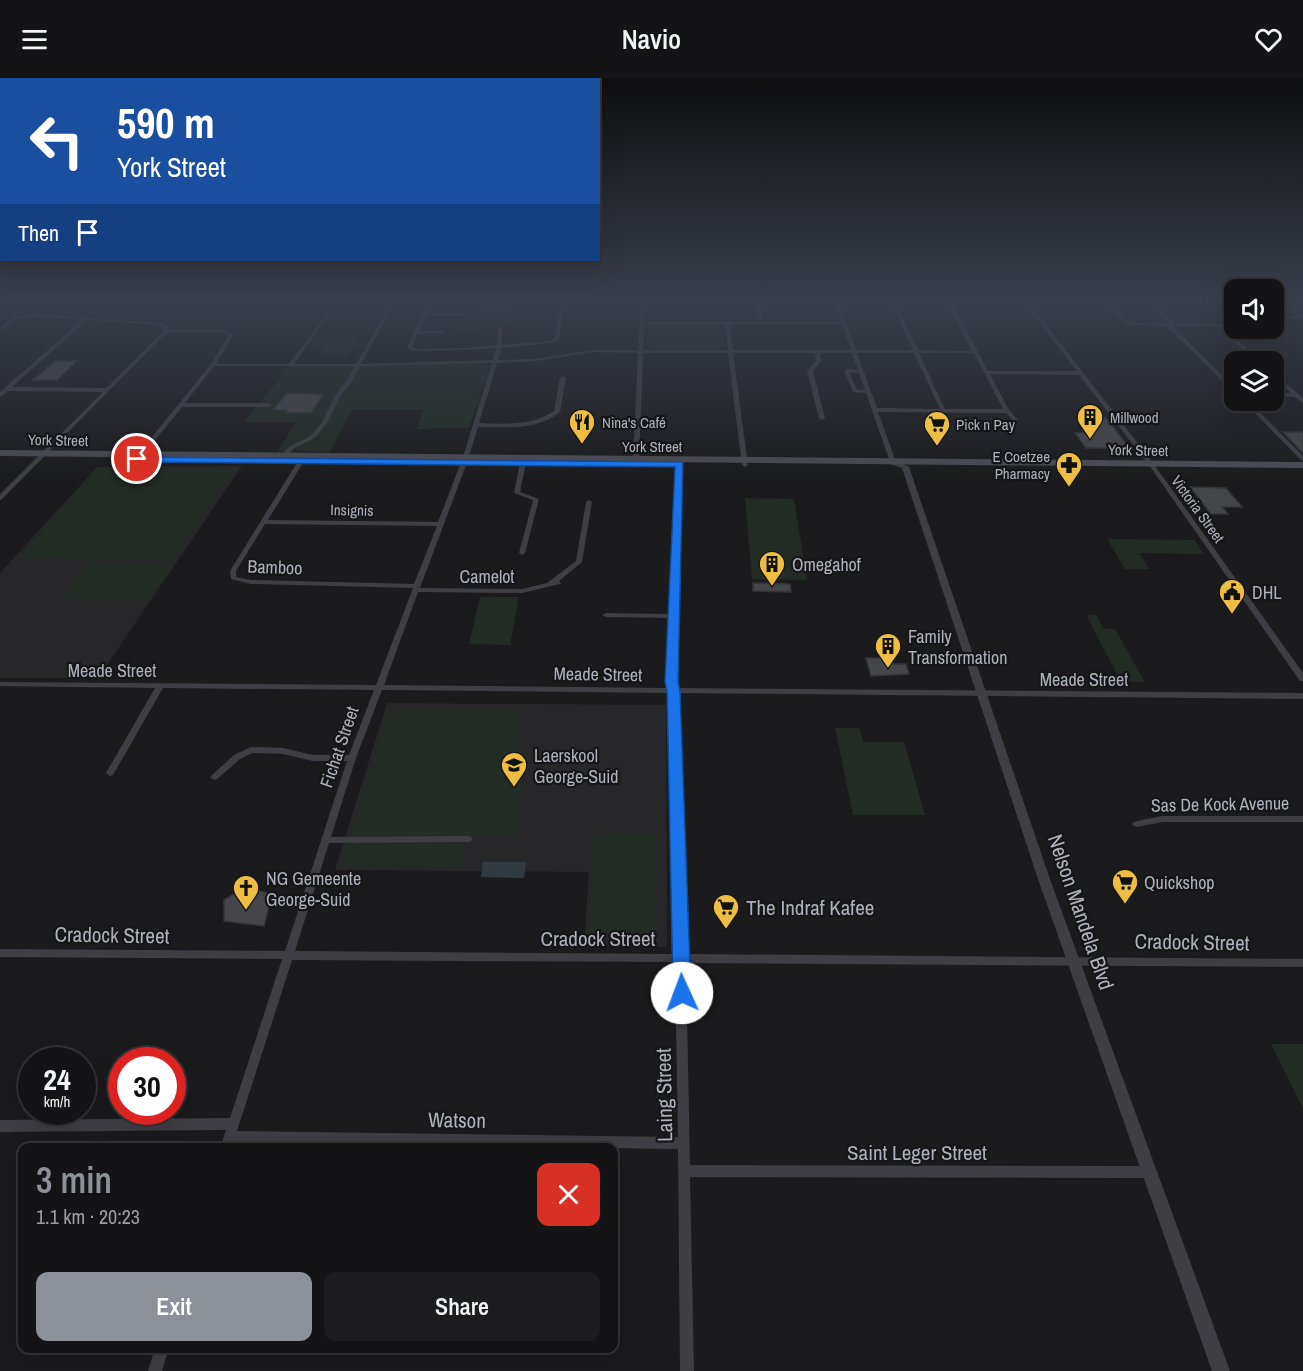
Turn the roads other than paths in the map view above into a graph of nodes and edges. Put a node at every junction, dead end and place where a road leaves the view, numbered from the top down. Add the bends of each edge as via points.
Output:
1 (39, 360) edge
2 (136, 360) edge
3 (216, 360) edge
4 (294, 360) edge
5 (362, 360) edge
6 (524, 360) edge
7 (641, 360) edge
8 (732, 360) edge
9 (819, 360) edge
10 (857, 360) edge
11 (920, 360) edge
12 (980, 360) edge
13 (1071, 360) edge
14 (1206, 360) edge
15 (495, 361) junction
16 (291, 364) junction
17 (213, 365) junction
18 (359, 365) junction
19 (861, 372) junction
20 (986, 372) junction
21 (1080, 372) junction
22 (563, 378) dead end
23 (1224, 380) edge
24 (1284, 384) edge
25 (7, 389) junction
26 (106, 390) junction
27 (868, 392) junction
28 (1284, 395) edge
29 (1296, 395) junction
30 (1303, 395) edge
31 (0, 396) edge
32 (1303, 401) edge
33 (182, 405) junction
34 (269, 405) dead end
35 (875, 410) junction
36 (943, 410) junction
37 (1007, 411) junction
38 (1254, 411) edge
39 (822, 418) dead end
40 (1015, 420) dead end
41 (475, 426) junction
42 (0, 453) edge
43 (285, 455) junction
44 (43, 456) junction
45 (139, 457) junction
46 (0, 458) edge
47 (465, 460) junction
48 (301, 461) junction
49 (636, 462) junction
50 (680, 462) junction
51 (893, 462) junction
52 (524, 463) junction
53 (745, 463) junction
54 (1302, 463) edge
55 (905, 466) junction
56 (1152, 466) junction
57 (0, 498) edge
58 (589, 502) dead end
59 (265, 522) junction
60 (439, 524) junction
61 (522, 553) dead end
62 (558, 583) dead end
63 (549, 586) junction
64 (416, 588) junction
65 (606, 615) dead end
66 (675, 616) junction
67 (1303, 679) edge
68 (0, 684) edge
69 (161, 685) junction
70 (380, 686) junction
71 (674, 691) junction
72 (981, 694) junction
73 (1303, 696) edge
74 (352, 758) junction
75 (110, 773) dead end
76 (214, 777) dead end
77 (1303, 819) edge
78 (1137, 824) dead end
79 (468, 838) dead end
80 (327, 840) junction
81 (0, 953) edge
82 (286, 956) junction
83 (680, 957) junction
84 (1074, 961) junction
85 (1303, 963) edge
86 (233, 1124) junction
87 (0, 1126) edge
88 (227, 1142) edge
89 (684, 1143) junction
90 (685, 1171) junction
91 (1150, 1172) junction
92 (160, 1353) edge
93 (155, 1371) edge
94 (687, 1371) edge
95 (1221, 1371) edge

1 - 25 street
2 - 26 street
3 - 17 street
4 - 16 street
5 - 18 street
6 - 15 street
7 - 49 street
8 - 53 street
9 - 39 street via 810,371
10 - 19 street
11 - 36 street
12 - 20 street
13 - 21 street, Victoria Street
14 - 23 street
15 - 18 street
15 - 41 street, Fichat Street
16 - 17 street
16 - 18 street
17 - 33 street
18 - 43 street via 314,435 292,445
19 - 27 street
19 - 27 street via 847,371 855,392
20 - 21 street
20 - 37 street
21 - 56 street, Victoria Street
22 - 41 street via 557,412 552,416 522,425
24 - 29 street
25 - 26 street
25 - 31 street
26 - 44 street
27 - 35 street
28 - 29 street
29 - 30 street
29 - 32 street
33 - 34 street
33 - 45 street
35 - 36 street
35 - 51 street
36 - 37 street
37 - 40 street
38 - 54 street
41 - 47 street, Fichat Street
42 - 44 main road, York Street
43 - 45 main road, York Street
43 - 47 main road, York Street
44 - 45 main road, York Street
44 - 46 main road, York Street
44 - 57 street
45 - 48 main road, York Street
47 - 48 main road, York Street
47 - 49 main road, York Street
47 - 52 main road, York Street
47 - 60 street, Fichat Street
48 - 59 street, Bamboo
49 - 50 main road, York Street
49 - 52 main road, York Street
50 - 53 main road, York Street
50 - 66 street, Laing Street
51 - 53 main road, York Street
51 - 55 street
51 - 56 main road, York Street
52 - 61 street via 517,493 536,499
53 - 55 main road, York Street
54 - 56 main road, York Street
55 - 56 main road, York Street
55 - 72 street, Nelson Mandela Blvd
56 - 67 street, Victoria Street
58 - 63 street via 579,562
59 - 60 street, Insignis
59 - 64 street, Bamboo via 233,571 236,580
60 - 64 street, Fichat Street
62 - 63 street, Camelot
63 - 64 street, Camelot via 522,591
64 - 70 street, Fichat Street
65 - 66 street
66 - 71 street, Laing Street via 671,682
68 - 69 street, Meade Street
69 - 70 street, Meade Street
69 - 75 street
70 - 71 street, Meade Street
70 - 74 street, Fichat Street
71 - 72 street, Meade Street
71 - 83 street, Laing Street
72 - 73 street, Meade Street
72 - 84 street, Nelson Mandela Blvd
74 - 76 street via 313,758 251,750
74 - 80 street, Fichat Street
77 - 78 street, Sas De Kock Avenue via 1162,819
79 - 80 street
80 - 82 street, Fichat Street
81 - 82 street, Cradock Street
82 - 83 street, Cradock Street
82 - 86 street, Fichat Street
83 - 84 street, Cradock Street
83 - 89 street, Laing Street
84 - 85 street, Cradock Street
84 - 91 street, Nelson Mandela Blvd
86 - 87 street
86 - 88 street, Fichat Street
88 - 89 street, Watson
89 - 90 street, Laing Street
90 - 91 street, Saint Leger Street
90 - 94 street, Laing Street
91 - 95 street, Nelson Mandela Blvd
92 - 93 street

